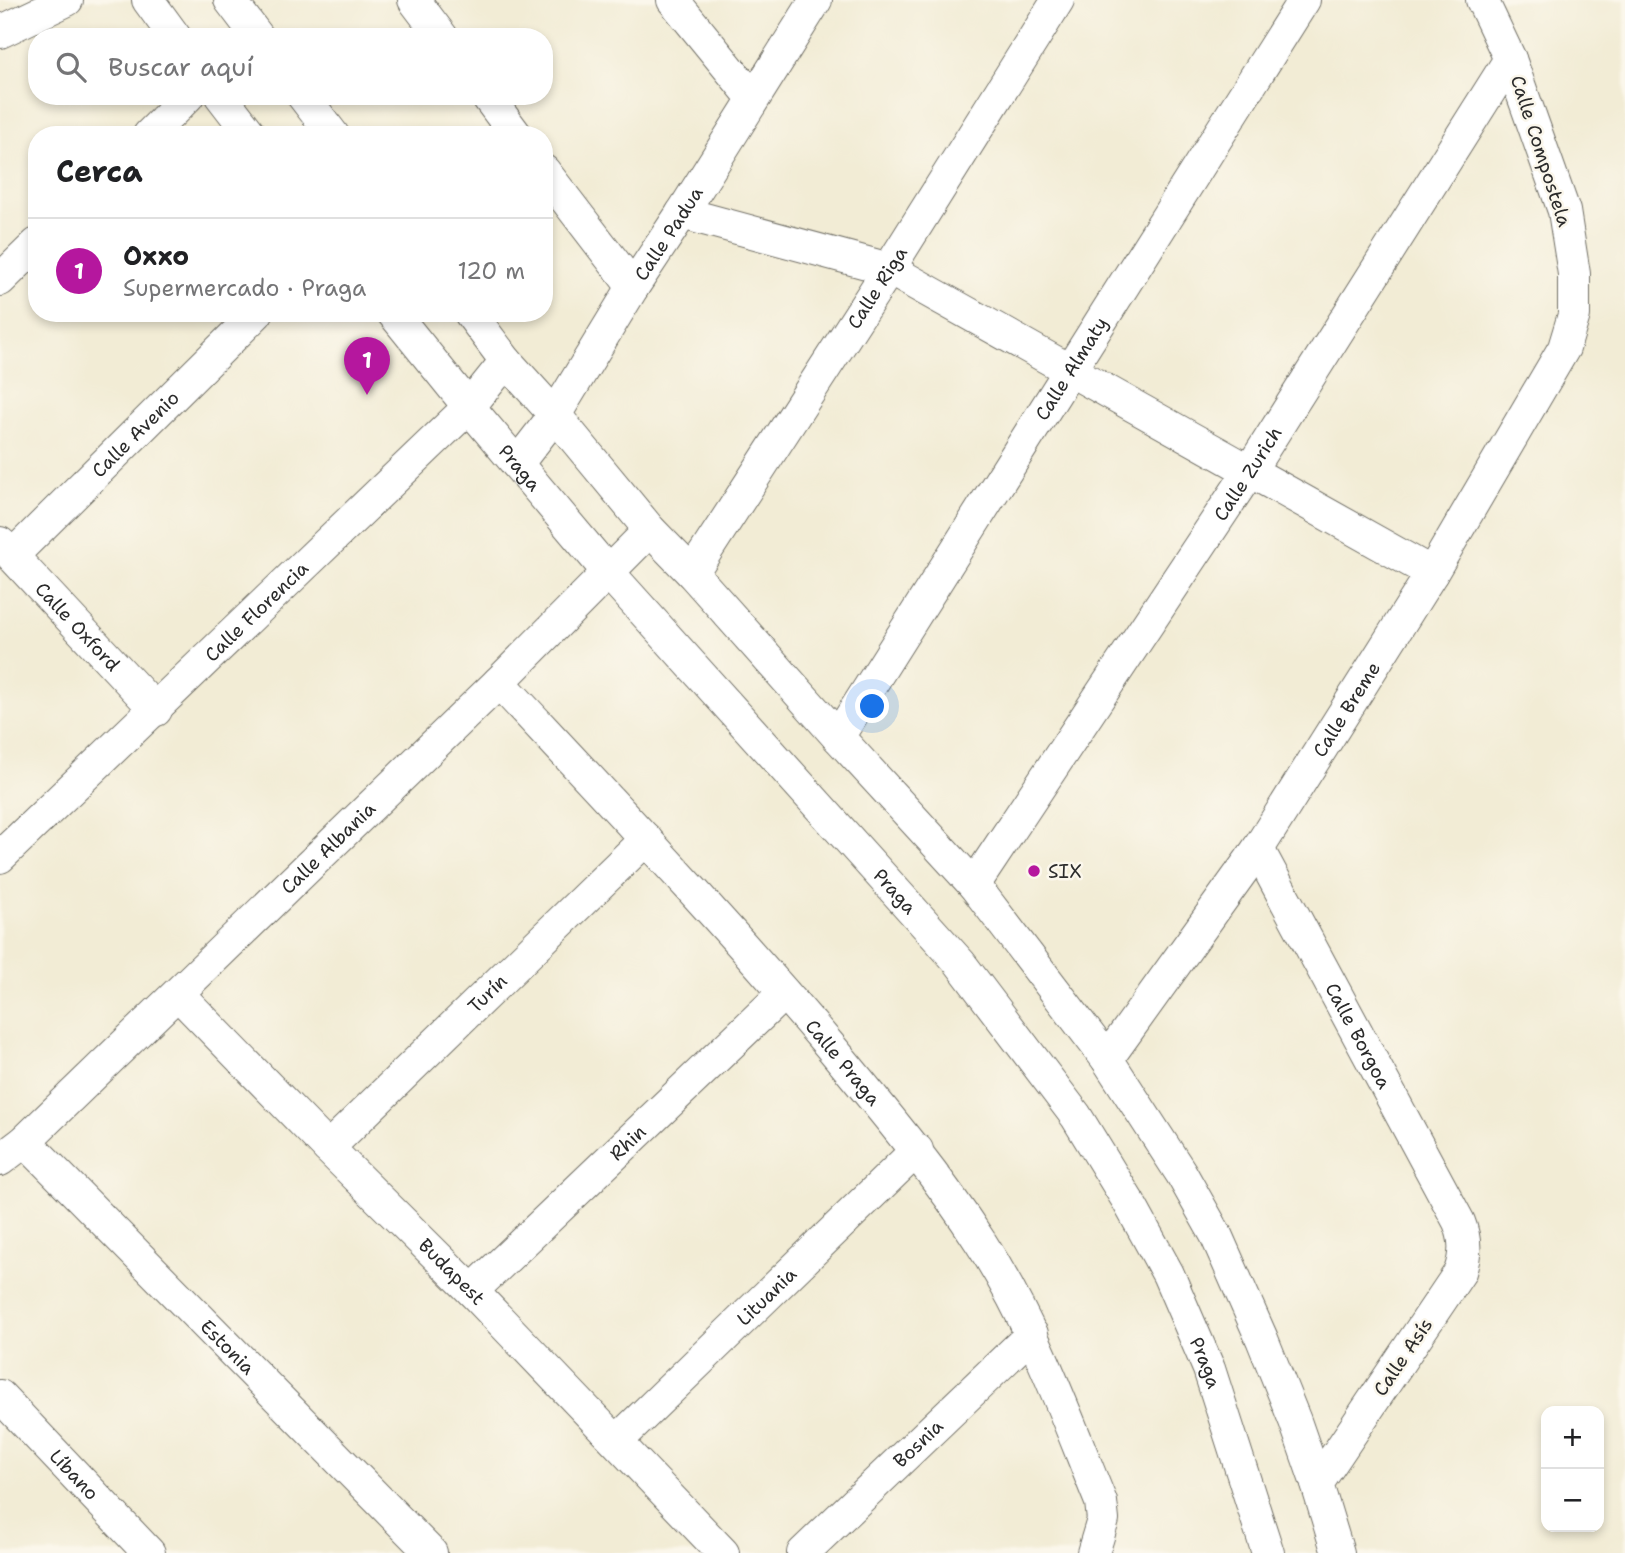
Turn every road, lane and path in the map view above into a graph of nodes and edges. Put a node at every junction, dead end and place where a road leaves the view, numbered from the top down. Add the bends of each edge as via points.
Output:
1 (67, 0) edge
2 (148, 0) edge
3 (230, 0) edge
4 (414, 0) edge
5 (673, 0) edge
6 (816, 0) edge
7 (1058, 0) edge
8 (1304, 0) edge
9 (1482, 0) edge
10 (168, 28) edge
11 (251, 28) edge
12 (435, 28) edge
13 (0, 32) edge
14 (1510, 58) junction
15 (753, 98) junction
16 (179, 105) edge
17 (228, 105) edge
18 (310, 105) edge
19 (494, 105) edge
20 (158, 126) edge
21 (244, 126) edge
22 (326, 126) edge
23 (509, 126) edge
24 (553, 183) edge
25 (682, 214) junction
26 (28, 253) edge
27 (889, 269) junction
28 (0, 280) edge
29 (633, 287) junction
30 (247, 322) edge
31 (400, 322) edge
32 (477, 322) edge
33 (1564, 348) joint
34 (506, 361) junction
35 (1071, 372) junction
36 (469, 407) junction
37 (555, 415) junction
38 (517, 464) junction
39 (1249, 472) junction
40 (650, 530) junction
41 (6, 549) edge
42 (608, 572) junction
43 (692, 573) junction
44 (1432, 573) junction
45 (499, 682) junction
46 (156, 710) junction
47 (838, 737) junction
48 (646, 839) junction
49 (4, 845) edge
50 (1258, 849) junction
51 (974, 885) junction
52 (784, 993) junction
53 (178, 994) junction
54 (1107, 1059) junction
55 (25, 1141) junction
56 (328, 1148) junction
57 (917, 1150) junction
58 (0, 1160) edge
59 (1459, 1222) joint
60 (472, 1291) junction
61 (1032, 1334) junction
62 (0, 1396) edge
63 (617, 1441) junction
64 (1317, 1485) junction
65 (149, 1553) edge
66 (431, 1553) edge
67 (723, 1553) edge
68 (803, 1553) edge
69 (1093, 1553) edge
70 (1268, 1553) edge
71 (1338, 1553) edge

1 - 13 street
2 - 10 street
3 - 11 street
4 - 12 street
5 - 15 street
6 - 15 street, Calle Padua
7 - 27 street, Calle Riga
8 - 35 street, Calle Almaty
9 - 14 street, Calle Compostela
14 - 33 street, Calle Compostela via 1564,211 1574,274 1574,315
14 - 39 street, Calle Zurich
15 - 25 street, Calle Padua
16 - 20 street
17 - 21 street
18 - 22 street
19 - 23 street
24 - 29 street
25 - 27 street
25 - 29 street, Calle Padua
26 - 28 street
27 - 35 street
27 - 43 street, Calle Riga
29 - 37 street, Calle Padua
30 - 41 street, Calle Avenio
31 - 36 street, Praga
32 - 34 street
33 - 44 street, Calle Breme
34 - 36 street, Calle Florencia
34 - 37 street
35 - 39 street
35 - 47 street, Calle Almaty
36 - 38 street, Praga
36 - 46 street, Calle Florencia
37 - 38 street, Calle Padua
37 - 40 street
38 - 42 street, Praga
39 - 44 street
39 - 51 street, Calle Zurich
40 - 42 street, Calle Albania
40 - 43 street
41 - 46 street, Calle Oxford
42 - 45 street, Calle Albania
42 - 70 street, Praga via 960,962 1076,1116 1168,1273 1209,1369
43 - 47 street
44 - 50 street, Calle Breme
45 - 48 street, Calle Praga
45 - 53 street, Calle Albania
46 - 49 street, Calle Florencia
47 - 51 street
48 - 52 street, Calle Praga
48 - 56 street, Turín
50 - 54 street, Calle Breme
50 - 59 street, Calle Borgoa
51 - 54 street
52 - 57 street, Calle Praga
52 - 60 street, Rhin
53 - 55 street, Calle Albania
53 - 56 street, Budapest
54 - 64 street via 1216,1235 1262,1339
55 - 58 street, Calle Albania
55 - 66 street, Estonia
56 - 60 street, Budapest
57 - 61 street, Calle Praga via 982,1244
57 - 63 street, Lituania
59 - 64 street, Calle Asís via 1465,1255 1460,1272
60 - 63 street, Budapest
61 - 68 street, Bosnia
61 - 69 street, Calle Praga via 1101,1502 1103,1520
62 - 65 street, Líbano
63 - 67 street, Budapest
64 - 71 street

